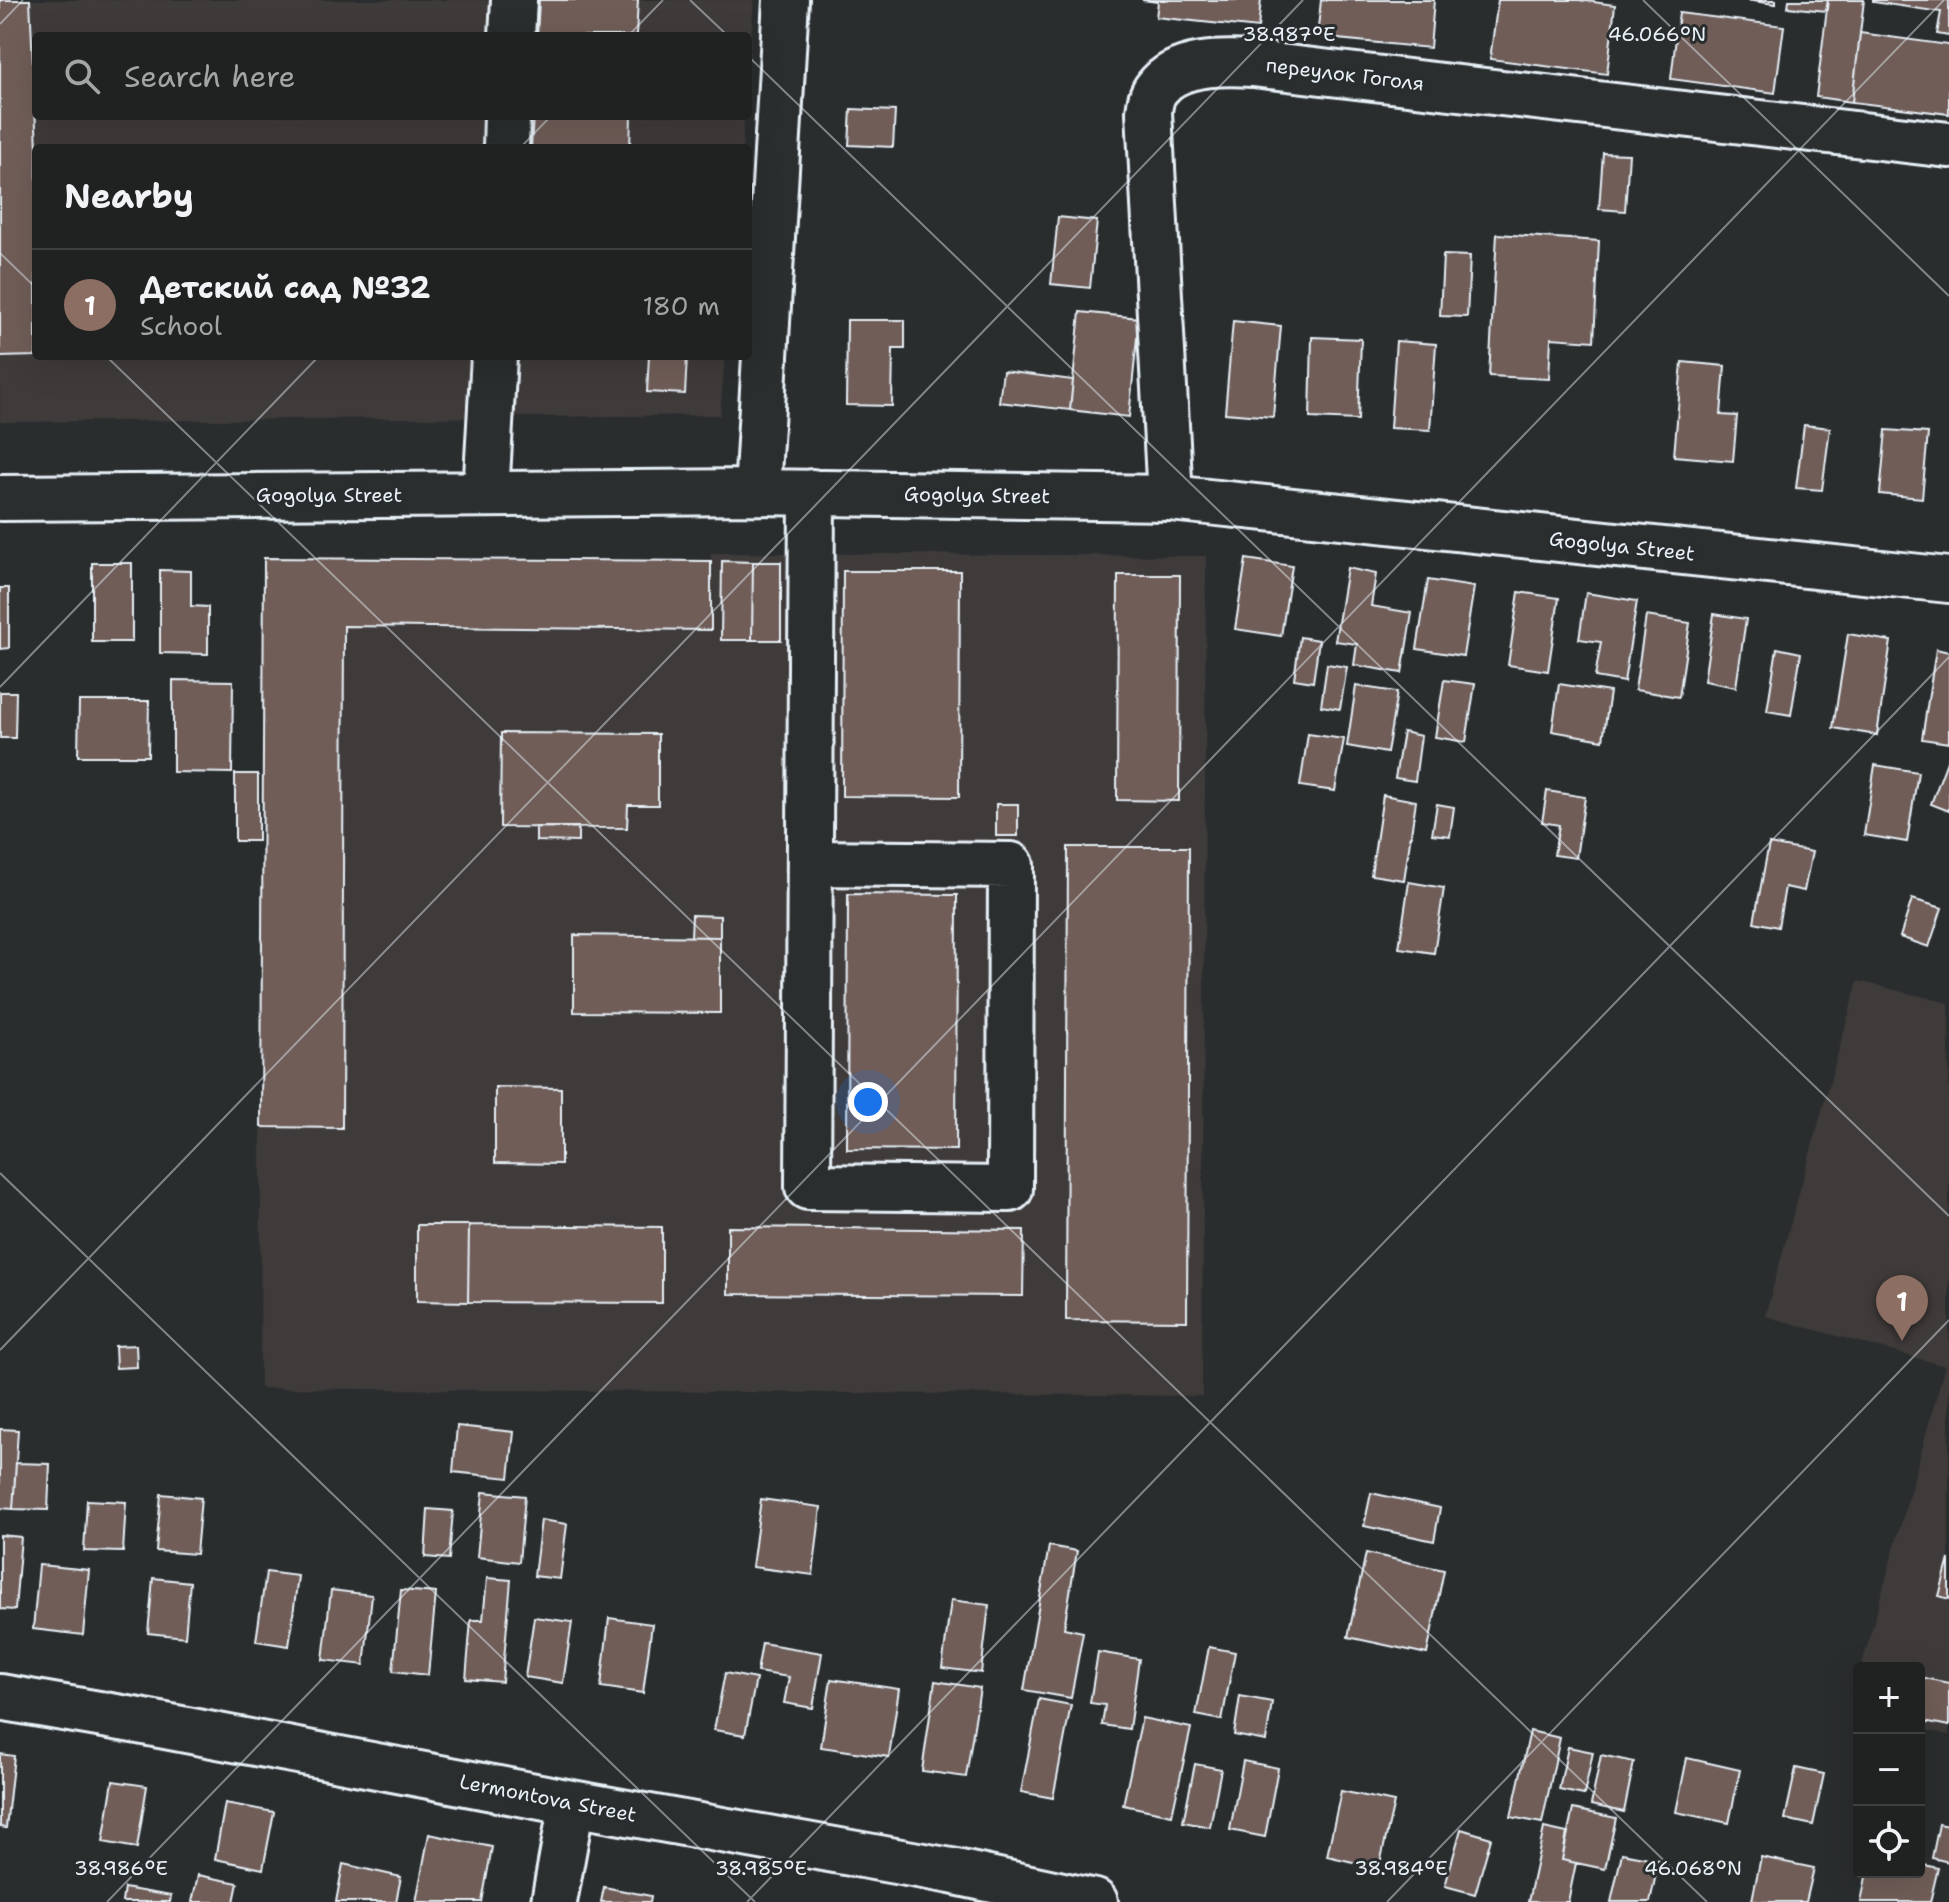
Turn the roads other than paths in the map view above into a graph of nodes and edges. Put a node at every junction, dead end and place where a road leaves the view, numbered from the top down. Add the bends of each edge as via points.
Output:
1 (514, 0) edge
2 (786, 0) edge
3 (512, 32) edge
4 (507, 120) edge
5 (506, 144) edge
6 (1949, 145) edge
7 (494, 360) edge
8 (757, 492) junction
9 (812, 492) junction
10 (486, 494) junction
11 (0, 498) edge
12 (1170, 498) junction
13 (1949, 580) edge
14 (810, 863) junction
15 (0, 1697) edge
16 (572, 1803) junction
17 (554, 1902) edge
18 (1095, 1902) edge

1 - 3 street
2 - 8 street
4 - 5 street
6 - 12 street, переулок Гоголя via 1253,64 1226,62 1176,73 1155,89 1149,112
7 - 10 street
8 - 9 street, Gogolya Street
8 - 10 street, Gogolya Street
9 - 12 street, Gogolya Street
9 - 14 street
10 - 11 street, Gogolya Street
12 - 13 street, Gogolya Street
14 - 14 street via 1011,865 1010,1189 808,1187
15 - 16 street, Lermontova Street
16 - 17 street
16 - 18 street, Lermontova Street

